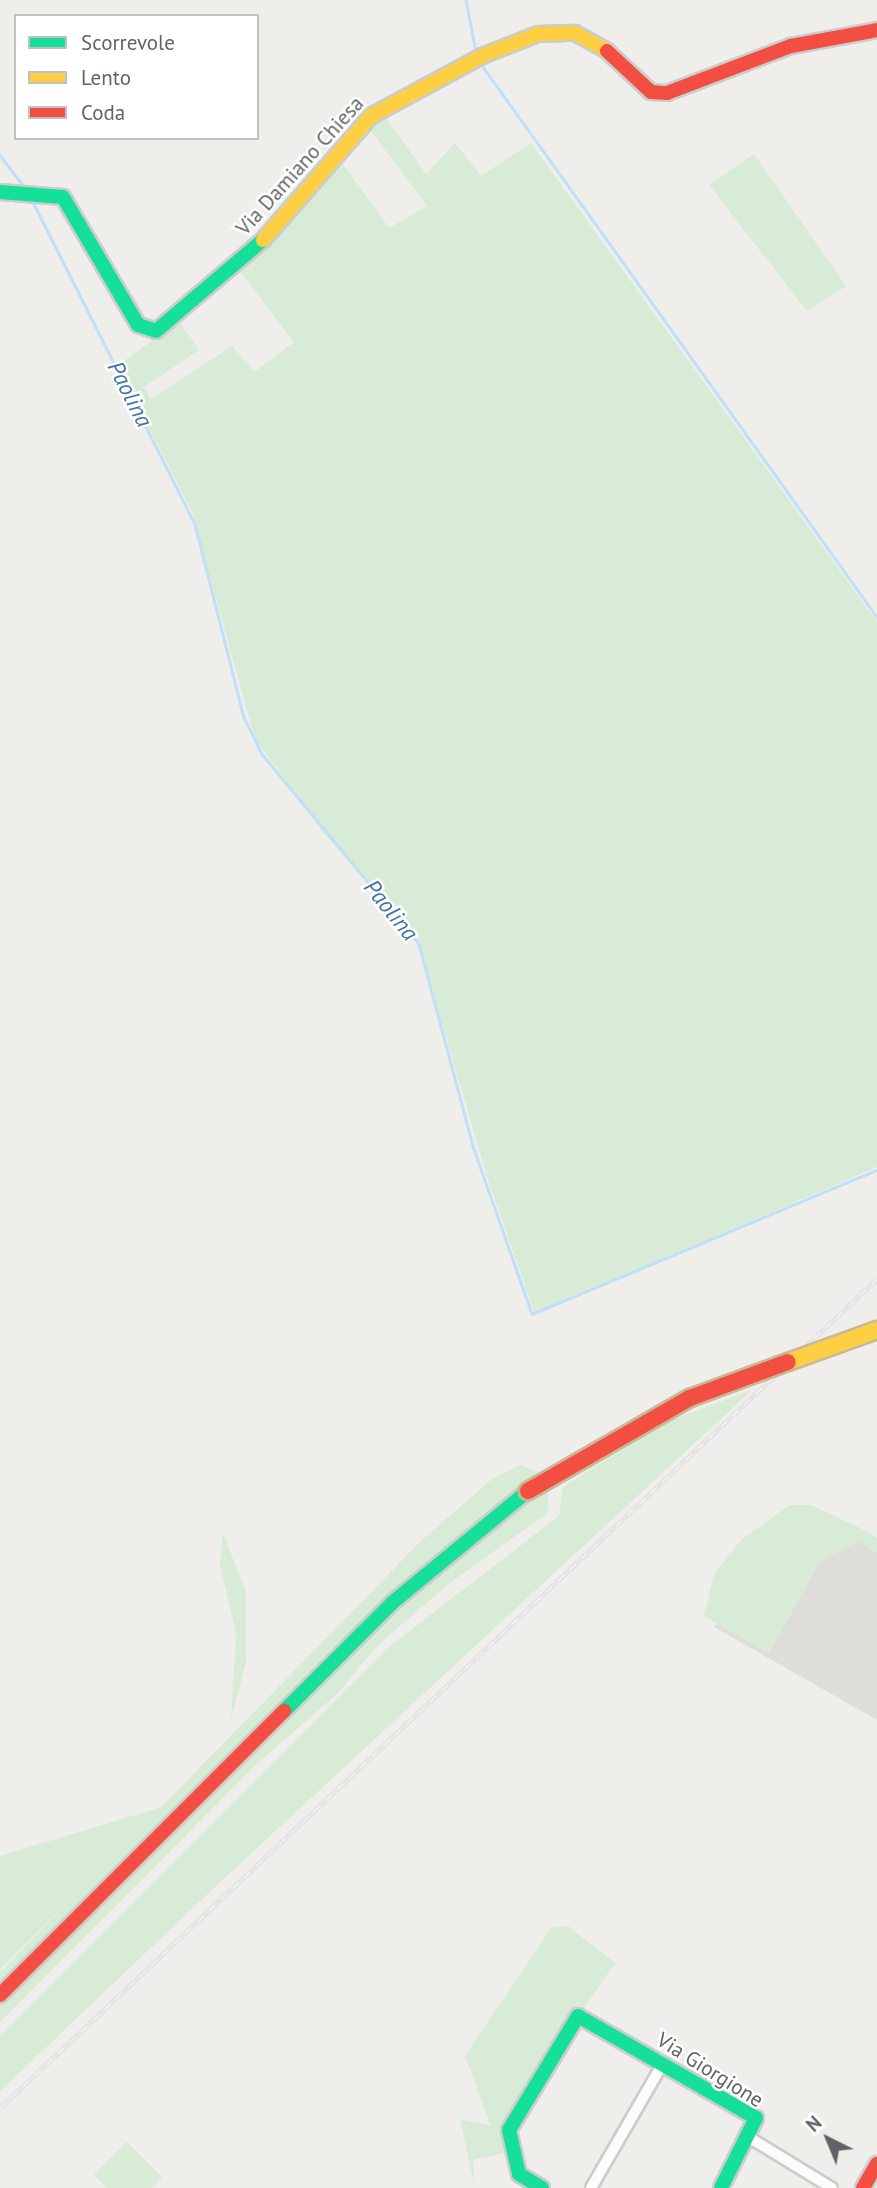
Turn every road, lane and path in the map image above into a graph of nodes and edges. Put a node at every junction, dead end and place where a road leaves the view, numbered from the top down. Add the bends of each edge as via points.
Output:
1 (877, 30) edge
2 (0, 192) edge
3 (877, 1330) edge
4 (0, 1995) edge
5 (663, 2065) junction
6 (750, 2138) junction
7 (877, 2164) edge
8 (522, 2183) edge
9 (542, 2188) edge
10 (592, 2188) edge
11 (721, 2188) edge
12 (832, 2188) edge
13 (863, 2188) edge

1 - 2 main road, Via Damiano Chiesa via 791,46 667,93 651,92 599,44 575,33 538,34 477,58 370,116 274,230 156,331 138,326 75,208 63,197
3 - 4 main road, bridge via 690,1398 528,1491 392,1603
5 - 6 main road, Via Giorgione via 756,2118
5 - 8 main road, Via Giorgione via 578,2016 511,2123 512,2151
5 - 10 street
6 - 11 main road
6 - 12 street, Via Giorgione
7 - 13 main road
8 - 9 main road

